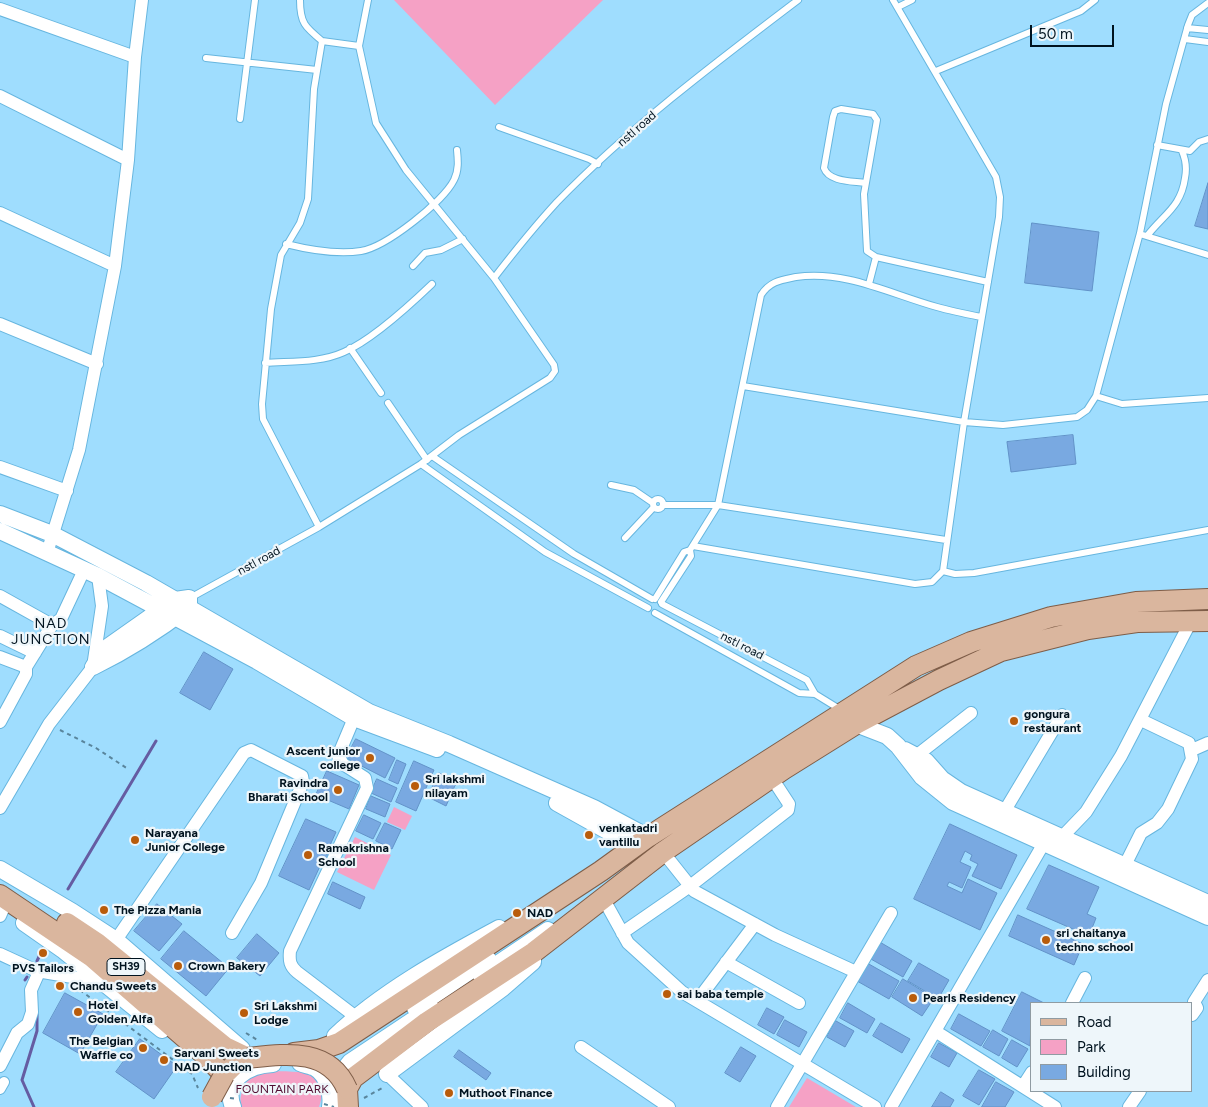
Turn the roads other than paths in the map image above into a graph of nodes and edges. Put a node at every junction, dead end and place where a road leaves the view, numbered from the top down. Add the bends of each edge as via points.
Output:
1 (142, 0) edge
2 (256, 0) edge
3 (300, 0) edge
4 (368, 0) edge
5 (798, 0) edge
6 (893, 0) edge
7 (912, 0) edge
8 (1094, 0) edge
9 (1208, 3) edge
10 (898, 7) junction
11 (0, 9) edge
12 (1188, 28) junction
13 (1208, 30) edge
14 (1185, 39) junction
15 (322, 41) junction
16 (1208, 42) edge
17 (359, 46) junction
18 (135, 57) junction
19 (206, 58) dead end
20 (247, 64) junction
21 (317, 70) junction
22 (936, 71) junction
23 (0, 96) edge
24 (240, 119) dead end
25 (500, 127) dead end
26 (1208, 140) edge
27 (1157, 145) junction
28 (457, 150) dead end
29 (1182, 151) junction
30 (128, 160) junction
31 (598, 164) junction
32 (865, 183) junction
33 (434, 206) junction
34 (0, 213) edge
35 (1143, 235) junction
36 (463, 239) junction
37 (286, 244) junction
38 (1208, 255) edge
39 (876, 258) junction
40 (115, 266) junction
41 (413, 266) dead end
42 (494, 278) junction
43 (988, 282) junction
44 (432, 284) dead end
45 (869, 284) junction
46 (981, 317) junction
47 (0, 324) edge
48 (350, 348) junction
49 (265, 362) junction
50 (97, 364) junction
51 (743, 386) junction
52 (381, 392) dead end
53 (1096, 396) junction
54 (1208, 398) edge
55 (388, 403) dead end
56 (964, 422) junction
57 (430, 458) junction
58 (421, 464) junction
59 (0, 467) edge
60 (611, 484) dead end
61 (67, 491) junction
62 (654, 505) junction
63 (718, 505) junction
64 (0, 514) edge
65 (319, 527) junction
66 (1208, 530) edge
67 (52, 534) junction
68 (3, 535) edge
69 (625, 538) dead end
70 (946, 540) junction
71 (691, 548) junction
72 (47, 553) junction
73 (943, 570) junction
74 (91, 573) junction
75 (0, 596) edge
76 (1208, 599) edge
77 (658, 601) junction
78 (184, 602) junction
79 (648, 608) junction
80 (160, 610) junction
81 (656, 613) junction
82 (175, 618) junction
83 (1200, 621) edge
84 (52, 625) junction
85 (0, 636) edge
86 (35, 653) junction
87 (0, 657) edge
88 (26, 667) junction
89 (92, 667) junction
90 (815, 694) junction
91 (971, 713) dead end
92 (1062, 716) dead end
93 (354, 718) junction
94 (849, 718) junction
95 (1140, 720) junction
96 (0, 722) edge
97 (1208, 743) edge
98 (898, 746) junction
99 (1192, 750) junction
100 (916, 756) junction
101 (772, 778) junction
102 (0, 808) edge
103 (1004, 812) junction
104 (1062, 837) junction
105 (641, 841) junction
106 (1044, 843) junction
107 (663, 852) junction
108 (1126, 865) junction
109 (0, 869) edge
110 (601, 871) junction
111 (0, 879) edge
112 (690, 886) junction
113 (609, 893) junction
114 (1208, 903) edge
115 (1, 906) edge
116 (891, 913) dead end
117 (1208, 917) edge
118 (755, 924) junction
119 (514, 927) junction
120 (232, 933) dead end
121 (622, 933) junction
122 (116, 940) junction
123 (534, 952) junction
124 (0, 954) edge
125 (726, 962) junction
126 (39, 972) junction
127 (856, 972) junction
128 (1085, 978) dead end
129 (1208, 980) edge
130 (102, 982) junction
131 (697, 1000) junction
132 (1073, 1002) edge
133 (799, 1003) dead end
134 (1193, 1014) edge
135 (356, 1017) junction
136 (935, 1031) junction
137 (335, 1036) dead end
138 (581, 1047) dead end
139 (293, 1054) junction
140 (248, 1058) junction
141 (268, 1064) junction
142 (802, 1065) junction
143 (0, 1066) edge
144 (315, 1068) junction
145 (1030, 1075) edge
146 (390, 1078) joint
147 (227, 1082) junction
148 (1023, 1086) junction
149 (1030, 1091) edge
150 (1032, 1092) edge
151 (1139, 1092) edge
152 (346, 1095) edge
153 (208, 1101) edge
154 (327, 1106) edge
155 (233, 1107) edge
156 (422, 1107) edge
157 (668, 1107) edge
158 (777, 1107) edge
159 (875, 1107) edge
160 (891, 1107) edge
161 (1055, 1107) edge
162 (1129, 1107) edge

1 - 18 street
2 - 20 lane
3 - 15 lane via 300,16 306,27
4 - 17 lane, nstl road
5 - 31 lane, nstl road via 700,74
6 - 10 lane
7 - 10 lane
8 - 22 lane via 1081,10
9 - 12 lane via 1192,15
10 - 22 lane
11 - 18 street
12 - 13 lane
12 - 14 lane
14 - 16 lane
14 - 27 lane
15 - 17 lane
15 - 21 lane
17 - 33 lane, nstl road via 376,123
18 - 30 street
19 - 20 lane
20 - 21 lane
20 - 24 lane
21 - 37 lane via 308,199 300,222
22 - 43 lane via 996,177 1000,196 999,218
23 - 30 street
25 - 31 lane
26 - 29 lane via 1199,142 1190,151
27 - 29 lane
27 - 35 lane
28 - 33 lane via 458,169 454,179
29 - 35 lane via 1186,172 1179,203
30 - 40 street
31 - 42 lane, nstl road via 540,222
32 - 32 lane via 876,116 841,109 835,111 824,168 826,174
32 - 39 lane via 866,248
33 - 36 lane, nstl road
33 - 37 lane via 377,245 362,251 321,252
34 - 40 street
35 - 38 lane
35 - 53 lane
36 - 41 lane via 441,250 425,253
36 - 42 lane, nstl road
37 - 49 lane via 270,309
39 - 43 lane
39 - 45 lane
40 - 50 street
42 - 57 lane, nstl road via 555,371 550,378 459,435
43 - 46 lane
44 - 48 lane via 408,306
45 - 46 lane via 937,307
45 - 51 lane via 816,275 777,280 766,288 761,295
46 - 56 lane
47 - 50 street
48 - 49 lane via 326,358
48 - 52 lane
49 - 65 lane via 263,419
50 - 61 street
51 - 56 lane
51 - 63 lane
53 - 54 lane via 1122,404
53 - 56 lane via 1087,410 1077,417 1003,425
55 - 57 lane
56 - 70 lane
57 - 58 lane, nstl road
57 - 77 lane, nstl road via 574,554
58 - 65 lane, nstl road
58 - 79 lane via 545,552
59 - 61 street
60 - 62 lane via 634,490
61 - 67 street
62 - 63 lane via 659,499 663,505
62 - 69 lane
63 - 70 lane
63 - 71 lane
64 - 67 street
65 - 78 lane, nstl road
66 - 73 lane via 974,573 955,574
67 - 72 street
67 - 78 street
68 - 72 street
70 - 73 lane
71 - 73 lane via 915,584 932,582
71 - 77 lane via 684,552
72 - 74 street
74 - 80 street
74 - 84 street via 61,619
74 - 89 street via 102,606
75 - 84 street
76 - 94 main road via 1136,602 1051,617 971,642 916,666
77 - 79 lane via 648,604
77 - 81 lane via 662,609
77 - 90 lane, nstl road via 807,680
78 - 80 street
78 - 82 street, nstl road
78 - 105 street via 369,712 594,808
79 - 81 lane
80 - 82 street
80 - 89 street via 106,648
81 - 90 lane via 799,693
82 - 89 street, nstl road via 116,656
82 - 93 street
83 - 94 main road via 1137,622 1088,629 1001,651
83 - 95 street
84 - 86 street
85 - 86 street
86 - 88 street
87 - 88 street
88 - 96 street via 26,674
89 - 102 street via 49,724
90 - 94 lane
91 - 100 street
92 - 103 street
93 - 105 street via 442,750
93 - 135 street via 338,756 343,764 365,778 367,788 290,951 289,960 297,972
94 - 98 street via 887,736
94 - 101 main road
94 - 105 main road
95 - 99 street via 1190,743
95 - 104 street via 1086,812
97 - 99 street
98 - 100 street
98 - 106 street via 922,776 954,802
99 - 108 street via 1192,759 1168,809 1157,823 1141,833
100 - 103 street via 962,792
101 - 107 main road
101 - 112 street via 786,797 788,810
103 - 104 street
104 - 106 street
104 - 108 street
105 - 110 main road
106 - 117 street
106 - 136 street
107 - 112 street
107 - 113 main road
108 - 114 street
109 - 122 street
110 - 119 main road
110 - 144 street via 585,891 379,1034 338,1060
111 - 140 main road, SH39 via 97,943 225,1047
112 - 118 street
112 - 121 street
113 - 121 street
113 - 123 main road
113 - 152 street via 591,900 350,1062
115 - 130 street
115 - 147 main road, SH39 via 92,957 207,1057
116 - 127 street
118 - 125 street
118 - 127 street
119 - 135 street via 499,928 453,951
119 - 139 main road via 339,1043
120 - 122 street via 261,883 303,782 302,776 251,750 244,753
121 - 131 street via 628,943 679,989
122 - 141 street via 242,1049
123 - 146 street via 533,962
123 - 152 main road via 427,1022 353,1078
124 - 126 street
125 - 131 street
125 - 133 street
126 - 130 street
126 - 143 street via 31,990 32,1012 28,1024 17,1033
127 - 142 street
128 - 132 street
129 - 134 street via 1194,1002 1197,1008
130 - 147 street
131 - 142 street
135 - 137 street
136 - 148 street
136 - 160 street
138 - 157 street
139 - 140 main road, bridge
139 - 152 main road, bridge via 320,1061 336,1070
140 - 147 main road via 236,1063
141 - 144 street via 299,1063
141 - 147 street via 255,1066
142 - 158 street
142 - 159 street
144 - 152 street
145 - 148 street
146 - 156 street
147 - 153 main road, bridge
147 - 155 street
148 - 149 street
150 - 161 street
151 - 162 street
152 - 154 street via 332,1096

